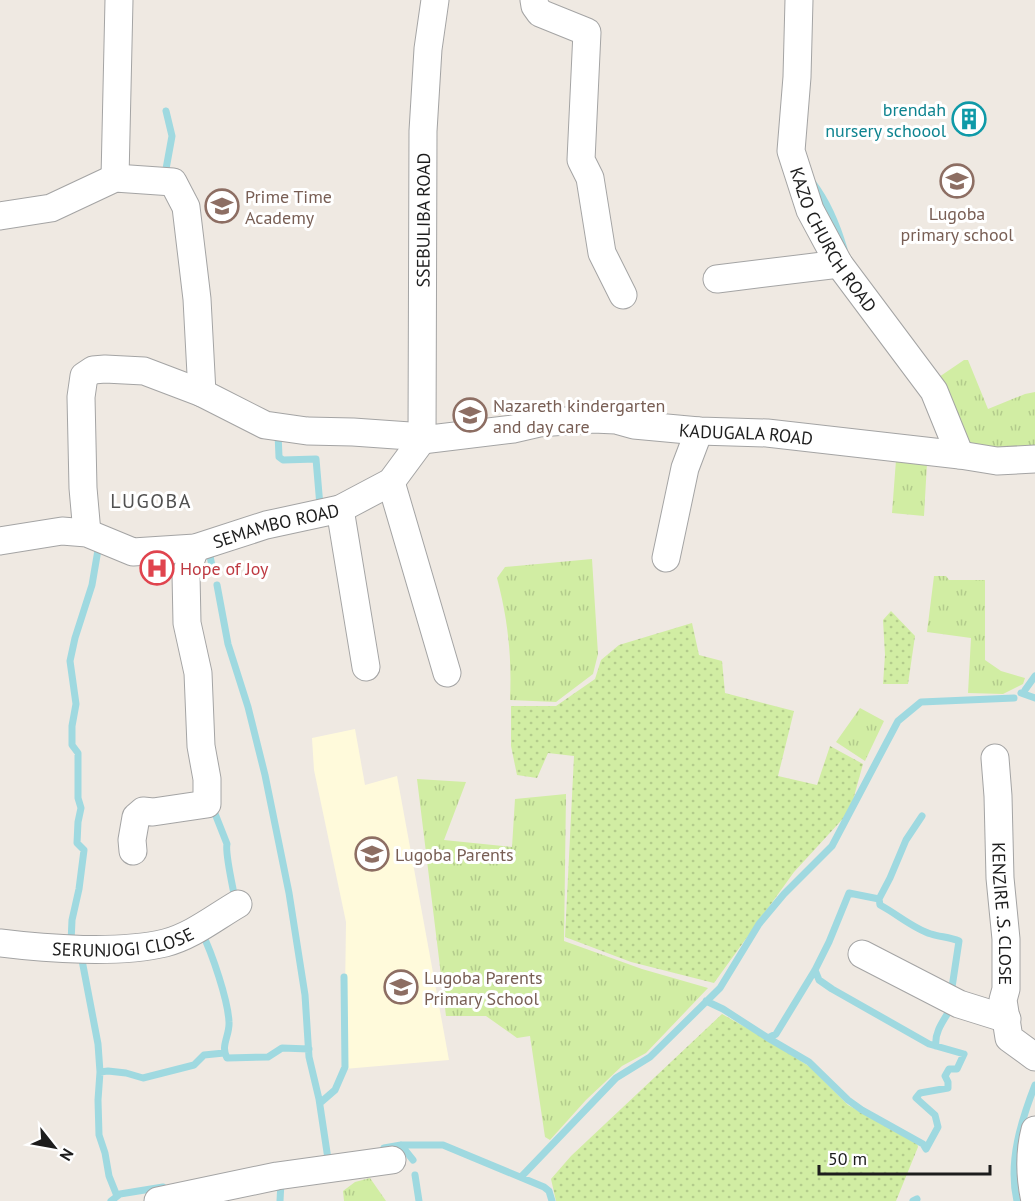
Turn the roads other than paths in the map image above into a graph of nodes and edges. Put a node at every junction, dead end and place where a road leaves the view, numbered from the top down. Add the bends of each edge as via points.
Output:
1 (119, 0) edge
2 (435, 0) edge
3 (534, 0) edge
4 (799, 0) edge
5 (115, 178) junction
6 (0, 216) edge
7 (839, 264) junction
8 (717, 279) dead end
9 (623, 295) dead end
10 (202, 393) junction
11 (699, 431) junction
12 (422, 440) junction
13 (960, 455) junction
14 (1035, 459) edge
15 (391, 482) junction
16 (340, 509) junction
17 (87, 533) junction
18 (0, 541) edge
19 (195, 548) junction
20 (666, 558) dead end
21 (366, 668) dead end
22 (447, 672) dead end
23 (995, 758) dead end
24 (133, 851) dead end
25 (238, 904) dead end
26 (0, 943) edge
27 (862, 954) dead end
28 (1007, 1019) junction
29 (1035, 1057) edge
30 (1035, 1130) edge
31 (392, 1160) dead end
32 (158, 1201) edge
33 (1035, 1201) edge

1 - 5 street
2 - 12 street, SSEBULIBA ROAD via 423,130
3 - 9 street via 540,13 586,32 581,160 590,178 602,253
4 - 7 street, KAZO CHURCH ROAD via 790,151 810,210
5 - 6 street via 51,208
5 - 10 street via 173,182 186,207 197,299
7 - 8 street
7 - 13 street, KAZO CHURCH ROAD via 934,391
10 - 12 street, KADUGALA ROAD via 265,424
10 - 17 street, KADUGALA ROAD via 144,370 93,370 84,376 82,488
11 - 12 street, KADUGALA ROAD via 593,419
11 - 13 street, KADUGALA ROAD via 767,433
11 - 20 street via 686,468
12 - 15 street, SEMAMBO ROAD
13 - 14 street, KADUGALA ROAD via 997,461
15 - 16 street, SEMAMBO ROAD
15 - 22 street
16 - 19 street, SEMAMBO ROAD via 266,525
16 - 21 street
17 - 18 street, SEMAMBO ROAD via 62,531
17 - 19 street, SEMAMBO ROAD via 133,552
19 - 24 street via 186,574 187,623 198,673 207,804 143,811 136,817
23 - 28 street, KENZIRE .S. CLOSE via 1006,939 1003,1000
25 - 26 street, SERUNJOGI CLOSE via 197,930 165,943 102,949
27 - 28 street via 959,1004
28 - 29 street, KENZIRE .S. CLOSE via 1009,1038
30 - 33 street via 1031,1183
31 - 32 street via 277,1176

